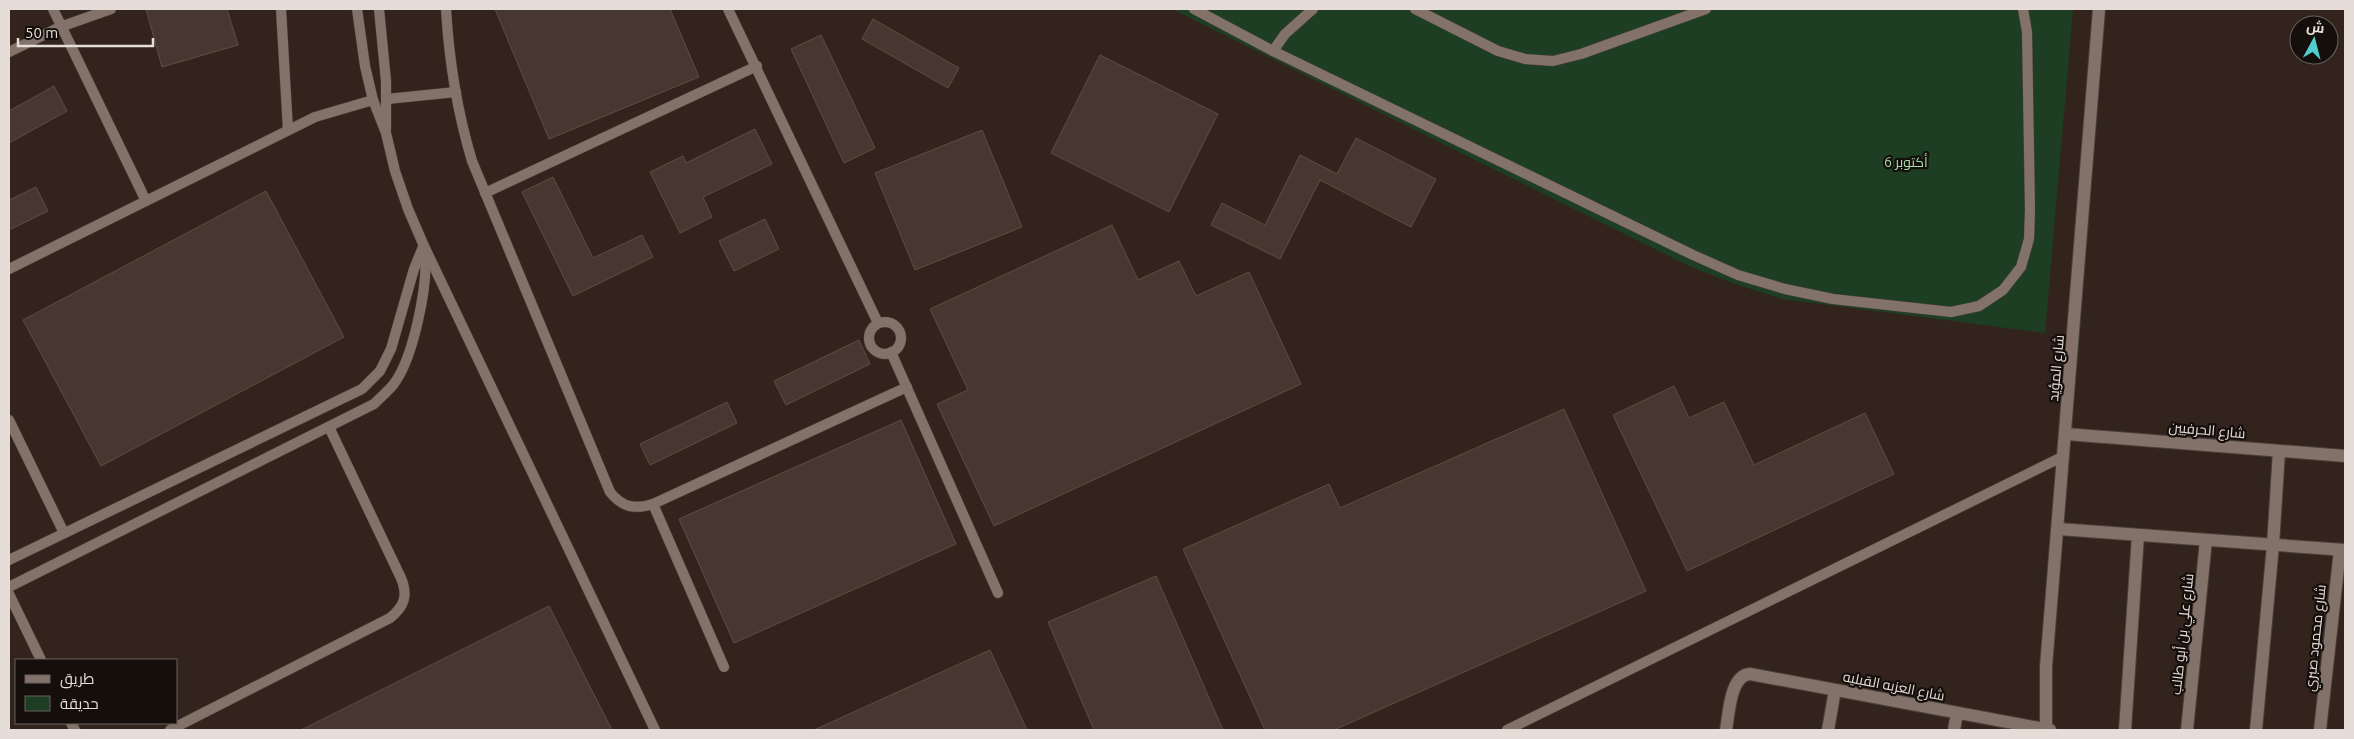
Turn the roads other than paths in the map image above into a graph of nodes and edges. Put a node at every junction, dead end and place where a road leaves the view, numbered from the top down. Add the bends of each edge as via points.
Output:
1 (53, 9) edge
2 (111, 9) edge
3 (282, 9) edge
4 (357, 9) edge
5 (380, 9) edge
6 (446, 9) edge
7 (728, 9) edge
8 (1194, 9) edge
9 (1313, 9) edge
10 (1416, 9) edge
11 (1706, 9) edge
12 (2023, 9) edge
13 (2100, 9) edge
14 (60, 27) junction
15 (1273, 51) junction
16 (9, 52) edge
17 (757, 66) junction
18 (456, 92) junction
19 (387, 99) junction
20 (373, 100) junction
21 (288, 130) junction
22 (386, 133) junction
23 (486, 193) junction
24 (146, 201) junction
25 (424, 246) junction
26 (9, 269) edge
27 (878, 323) junction
28 (891, 352) junction
29 (907, 387) junction
30 (9, 420) edge
31 (329, 428) junction
32 (2066, 434) junction
33 (2280, 451) junction
34 (2064, 456) junction
35 (2345, 456) edge
36 (653, 504) junction
37 (2059, 528) junction
38 (64, 533) junction
39 (2138, 535) junction
40 (2206, 540) junction
41 (2274, 545) junction
42 (2342, 550) edge
43 (9, 560) edge
44 (9, 587) edge
45 (998, 593) dead end
46 (9, 594) edge
47 (41, 659) edge
48 (724, 667) dead end
49 (1835, 690) junction
50 (1957, 713) junction
51 (170, 730) edge
52 (655, 730) edge
53 (1507, 730) edge
54 (1726, 730) edge
55 (1828, 730) edge
56 (1954, 730) edge
57 (2048, 730) edge
58 (2125, 730) edge
59 (2187, 730) edge
60 (2256, 730) edge
61 (2320, 730) edge

1 - 14 lane
2 - 14 lane
3 - 21 lane
4 - 20 lane
5 - 19 lane
6 - 18 lane
7 - 17 lane
8 - 15 lane
9 - 15 lane via 1285,34
10 - 11 lane via 1498,51 1525,59 1554,61
12 - 15 lane via 2027,51 2029,239 2021,267 2004,290 1979,306 1951,312 1833,300 1738,274 1693,256
13 - 32 street, شارع المؤيد
14 - 16 lane
14 - 24 lane
17 - 23 lane
17 - 27 lane
18 - 19 lane
18 - 23 lane via 466,144
19 - 22 lane
20 - 21 lane via 315,117
20 - 22 lane
21 - 24 lane
22 - 25 lane via 402,190
23 - 36 lane via 610,492 629,507
24 - 26 lane
25 - 31 lane via 423,297 407,358 394,384 374,404
25 - 38 lane via 414,269 391,349 380,371 362,389
25 - 52 lane
27 - 28 lane via 885,322 897,328 900,341
27 - 28 lane via 869,334 869,341 877,352
28 - 29 lane
29 - 36 lane
29 - 45 lane
30 - 38 lane
31 - 44 lane
31 - 51 lane via 406,589 400,611
32 - 33 street, شارع الحرفيين
32 - 34 street, شارع المؤيد
33 - 35 street, شارع الحرفيين
33 - 41 street
34 - 37 street, شارع المؤيد
34 - 53 lane
36 - 48 lane
37 - 39 street
37 - 57 street, شارع المؤيد via 2046,667
38 - 43 lane
39 - 40 street
39 - 58 street
40 - 41 street
40 - 59 street, شارع علي بن أبو طالب
41 - 42 street
41 - 60 street
42 - 61 street, شارع محمود صبري
46 - 47 lane
49 - 50 street, شارع العزبه القبليه
49 - 54 street, شارع العزبه القبليه via 1750,674 1741,676 1735,682
49 - 55 street
50 - 56 street
50 - 57 street, شارع العزبه القبليه

